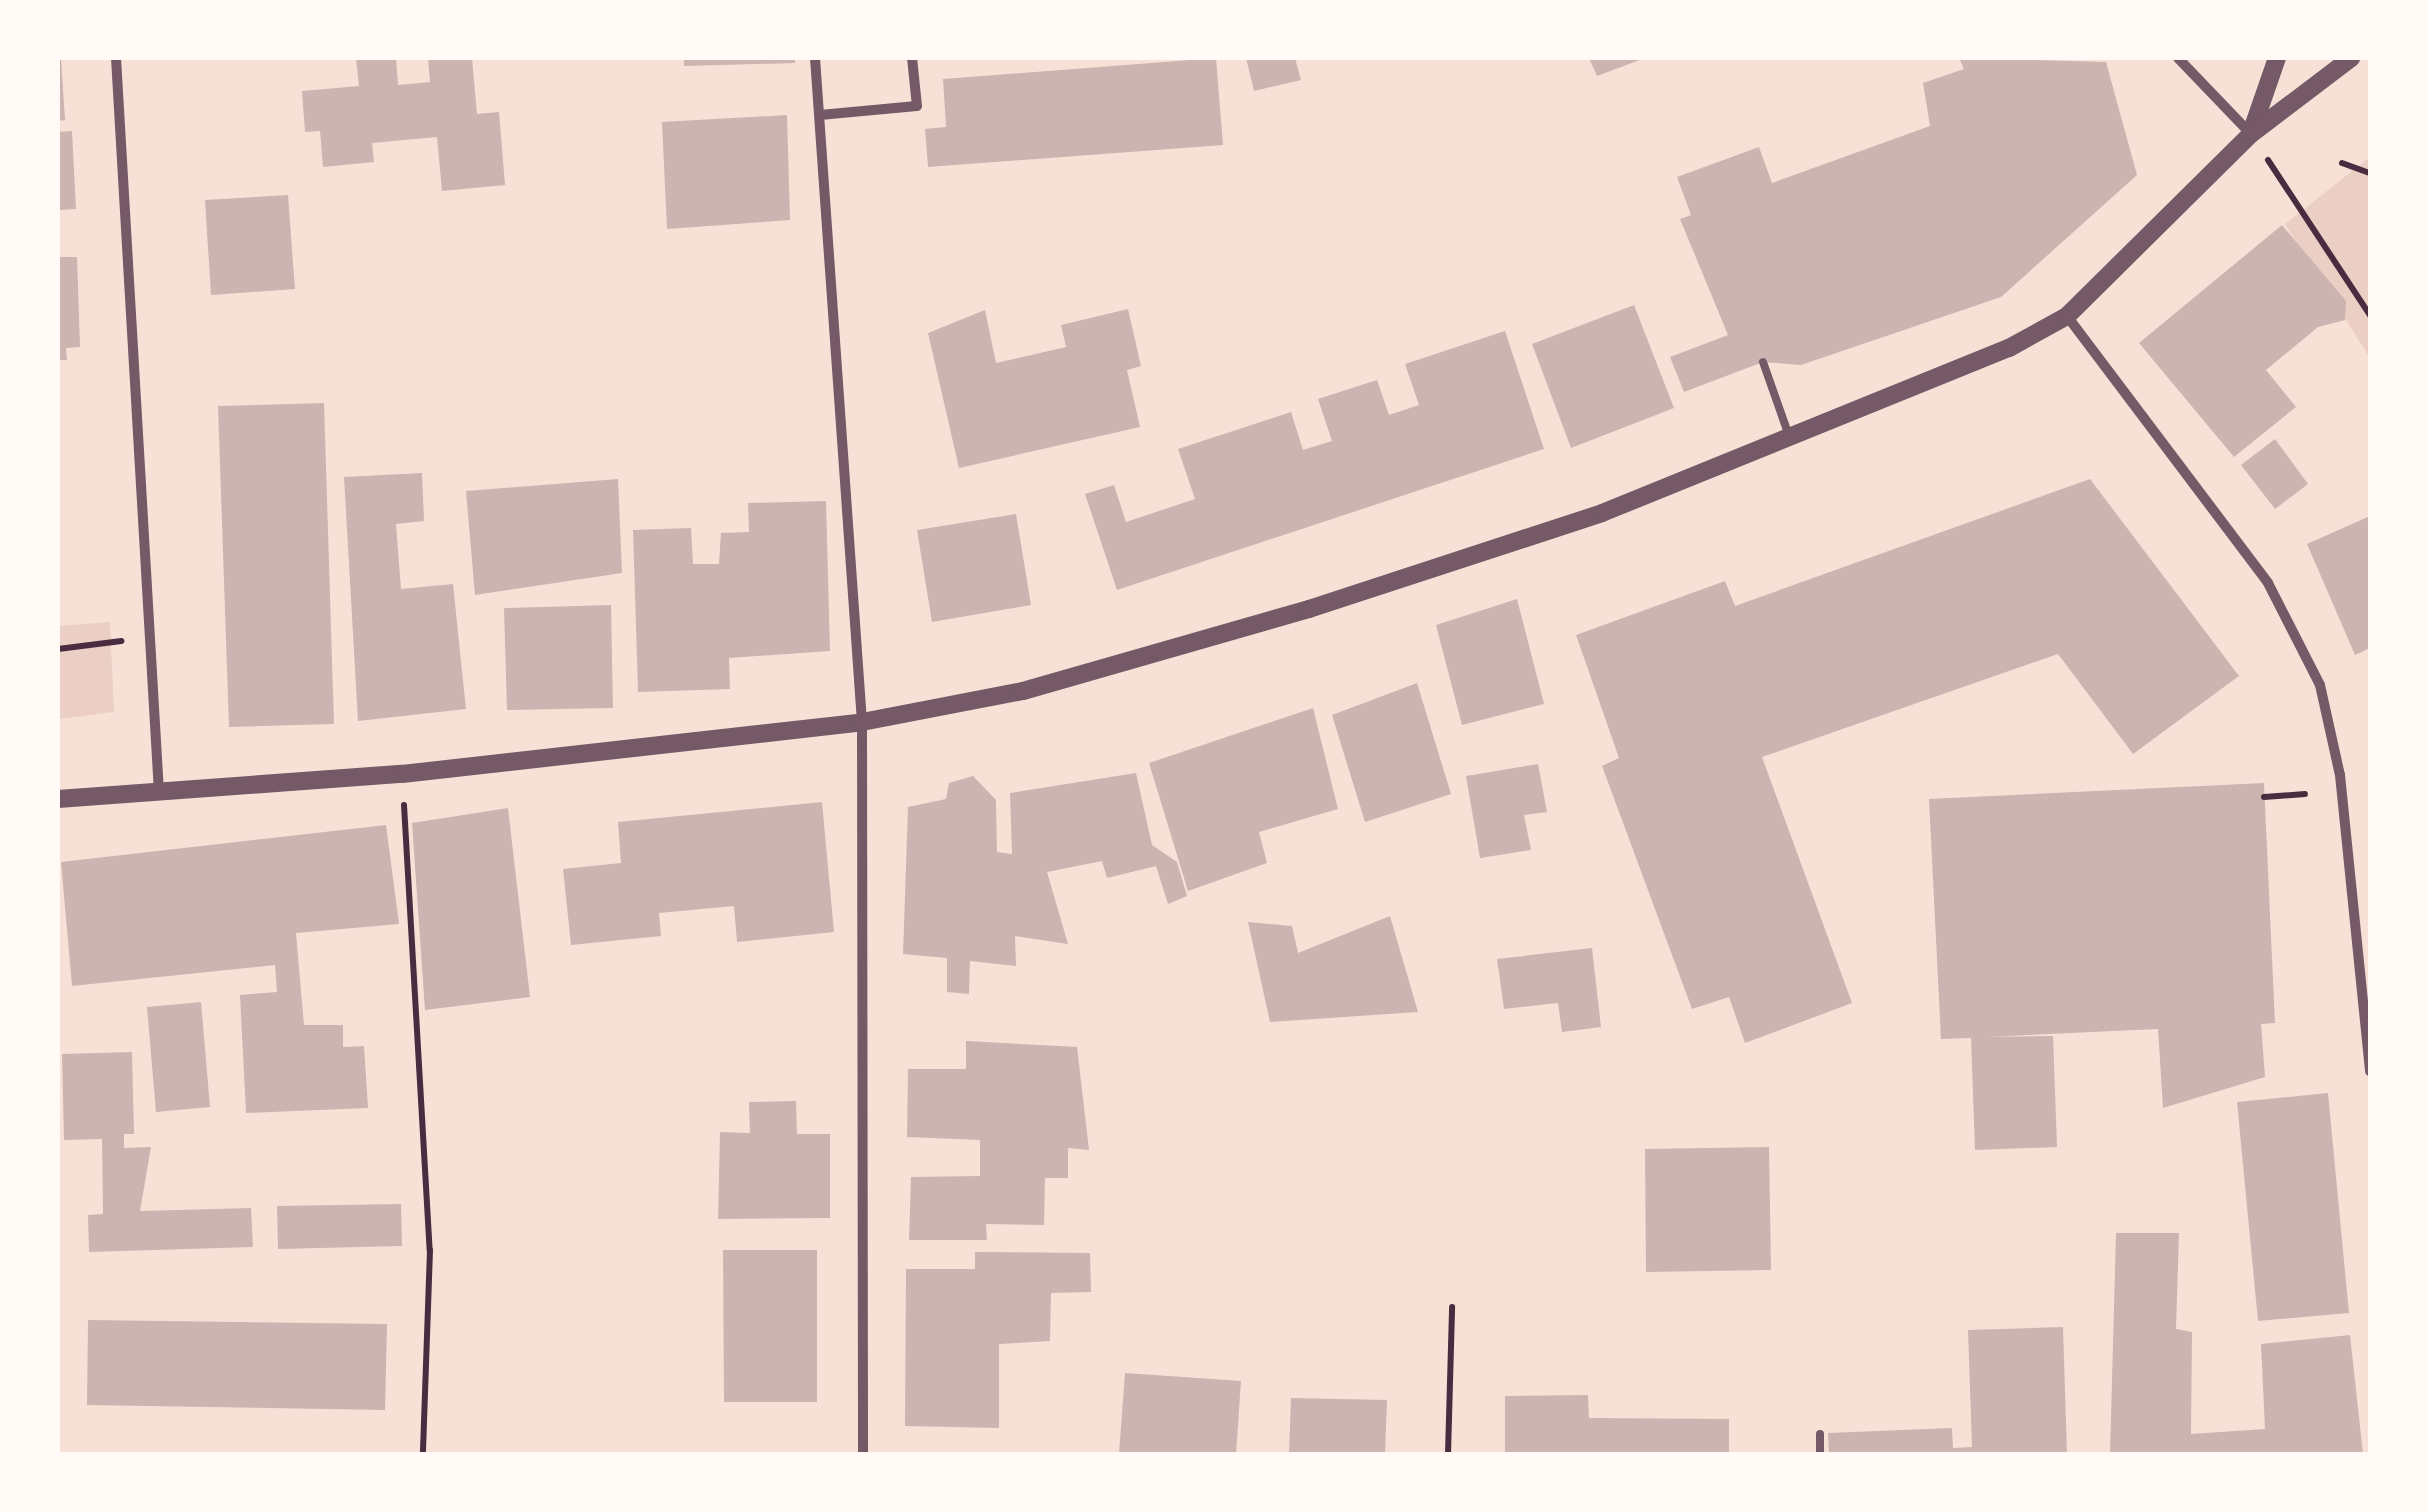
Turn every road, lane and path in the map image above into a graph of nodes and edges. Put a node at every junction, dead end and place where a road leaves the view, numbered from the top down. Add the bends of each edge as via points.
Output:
1 (116, 58) edge
2 (814, 58) edge
3 (912, 58) edge
4 (2178, 58) edge
5 (2277, 58) edge
6 (2351, 58) edge
7 (820, 115) junction
8 (2251, 134) junction
9 (2342, 163) dead end
10 (2370, 173) edge
11 (2370, 315) edge
12 (2067, 316) junction
13 (1763, 362) dead end
14 (1790, 440) junction
15 (150, 637) junction
16 (58, 649) edge
17 (862, 722) junction
18 (402, 774) junction
19 (158, 792) junction
20 (2305, 794) dead end
21 (2264, 797) dead end
22 (58, 799) edge
23 (2370, 1071) edge
24 (1452, 1307) dead end
25 (1820, 1434) dead end
26 (423, 1454) edge
27 (863, 1454) edge
28 (1448, 1454) edge
29 (1820, 1454) edge

1 - 15 street
2 - 7 street
3 - 7 street via 916,106
4 - 8 street
5 - 8 street
6 - 8 street
7 - 17 street
8 - 11 path
8 - 12 street
9 - 10 path
12 - 14 street
12 - 23 street via 2268,583 2320,685 2340,775
13 - 14 lane
14 - 17 street via 1309,609 1022,691
15 - 16 path
15 - 19 street
17 - 18 street
17 - 27 street
18 - 19 street
18 - 26 path via 430,1250
19 - 22 street
20 - 21 path
24 - 28 path
25 - 29 lane

